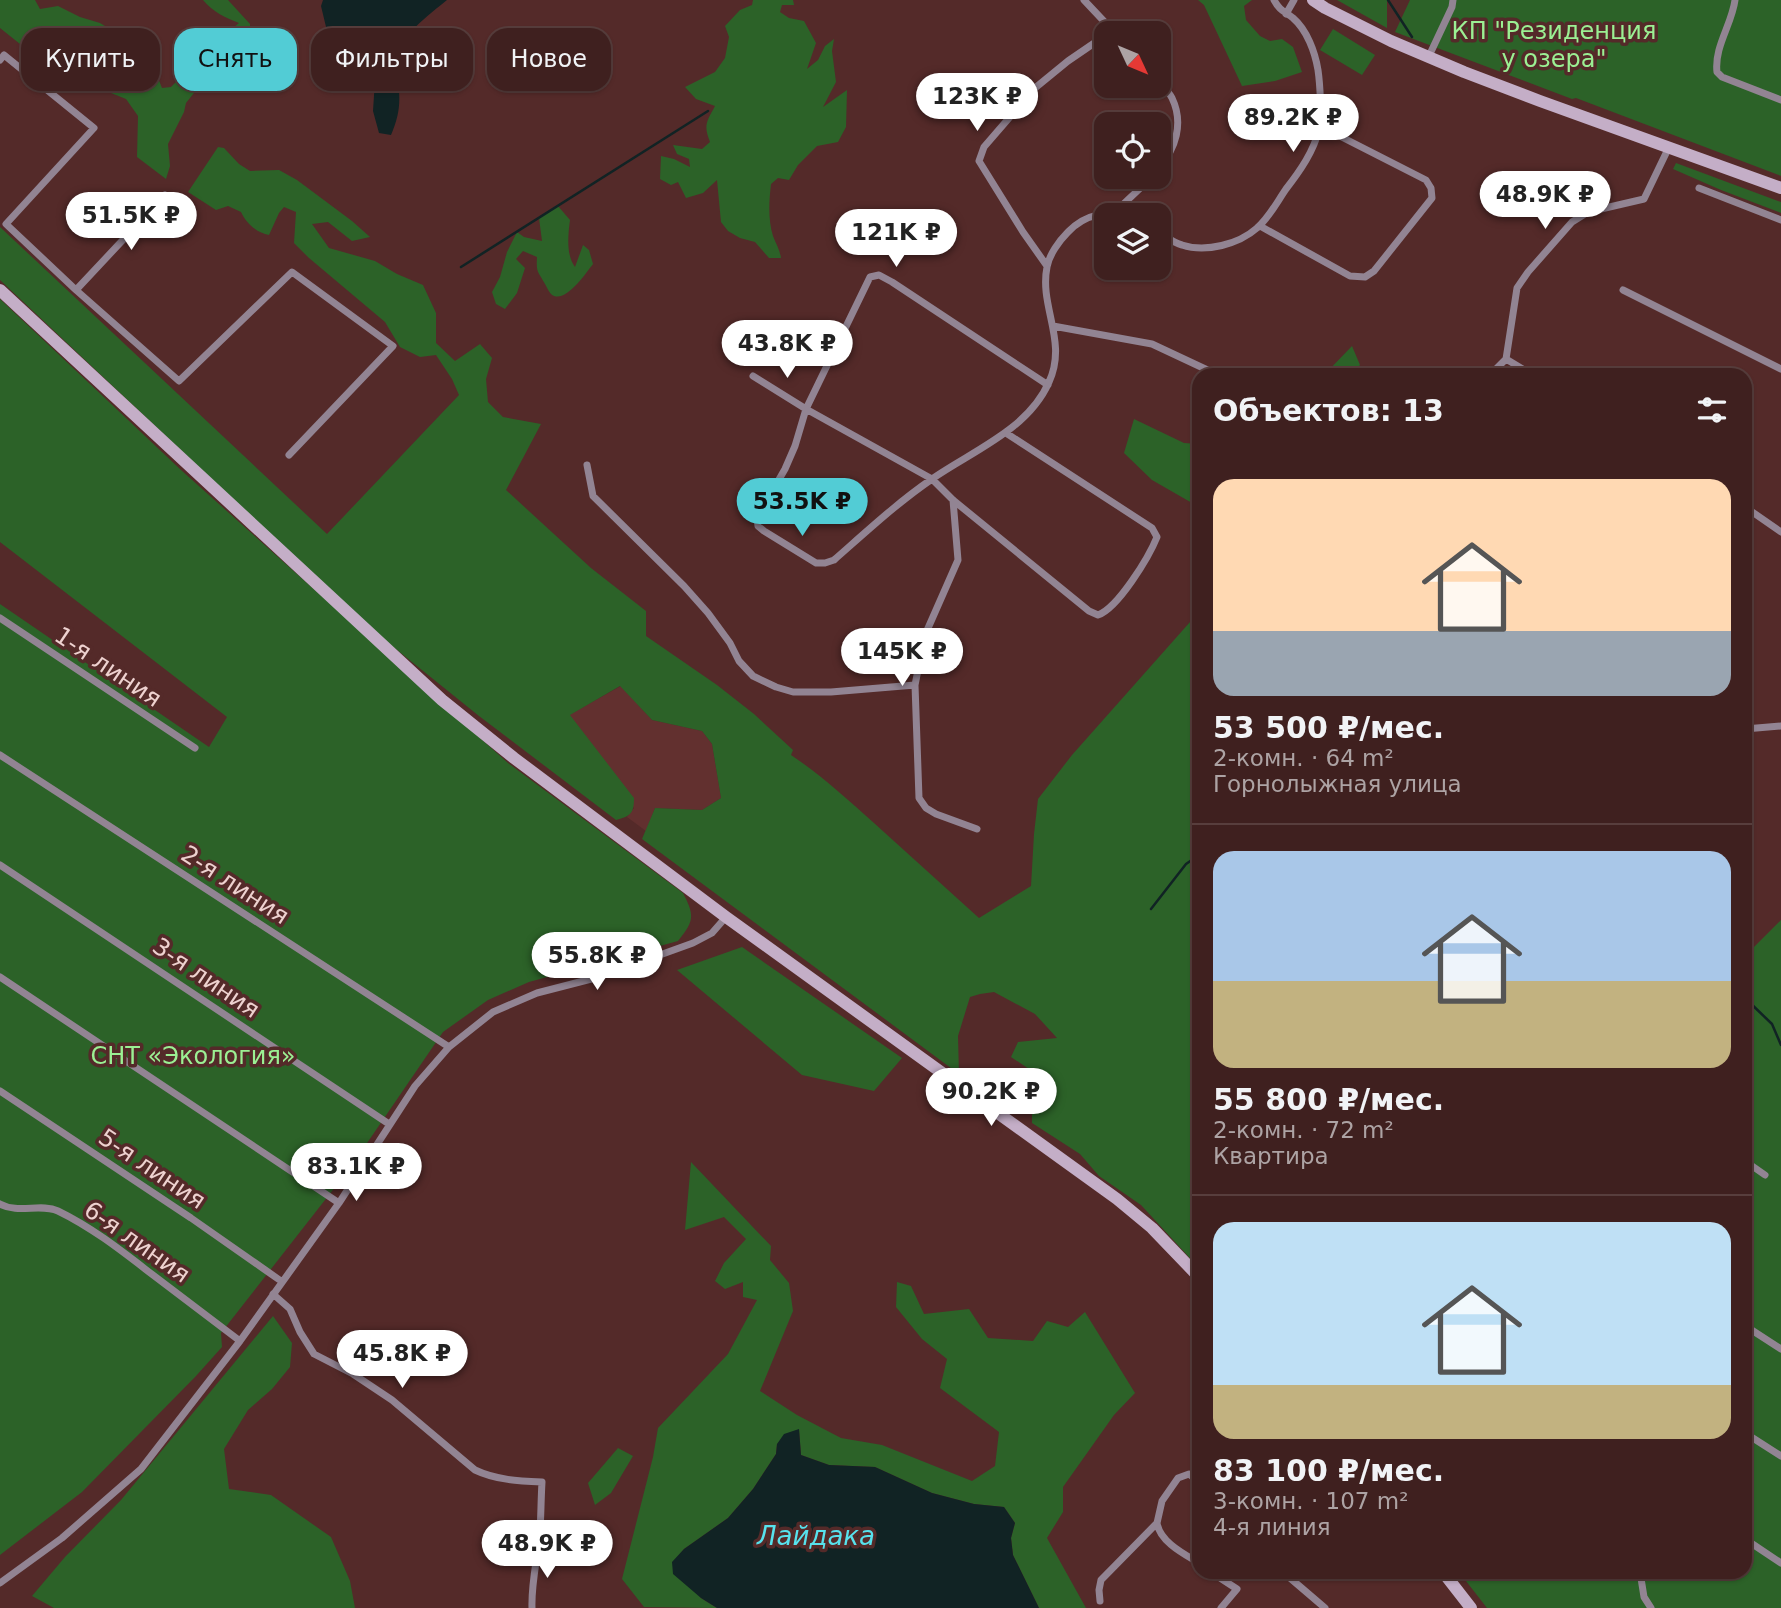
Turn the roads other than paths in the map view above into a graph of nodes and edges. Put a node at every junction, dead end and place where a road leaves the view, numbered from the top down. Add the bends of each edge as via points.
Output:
1 (1084, 0) edge
2 (1274, 0) edge
3 (1294, 0) edge
4 (1313, 0) edge
5 (1459, 0) edge
6 (1735, 0) edge
7 (1452, 4) edge
8 (1286, 14) junction
9 (1101, 21) edge
10 (1094, 44) edge
11 (1, 56) edge
12 (1429, 56) junction
13 (1171, 96) edge
14 (1781, 100) edge
15 (1320, 126) junction
16 (1669, 147) junction
17 (1171, 151) edge
18 (1699, 188) dead end
19 (1781, 188) edge
20 (1138, 189) edge
21 (165, 195) dead end
22 (1123, 203) edge
23 (1094, 215) edge
24 (1781, 220) edge
25 (1260, 226) junction
26 (1171, 239) edge
27 (1047, 266) junction
28 (0, 290) edge
29 (76, 290) junction
30 (1623, 290) dead end
31 (1053, 326) junction
32 (1506, 359) junction
33 (1203, 368) edge
34 (1497, 368) edge
35 (1521, 368) edge
36 (1781, 369) edge
37 (753, 376) dead end
38 (1048, 385) junction
39 (806, 409) junction
40 (1006, 433) junction
41 (289, 455) dead end
42 (586, 465) dead end
43 (932, 479) junction
44 (953, 500) junction
45 (1752, 512) edge
46 (1781, 532) edge
47 (0, 618) edge
48 (915, 685) junction
49 (1781, 726) edge
50 (1752, 728) edge
51 (195, 748) dead end
52 (0, 755) edge
53 (977, 829) dead end
54 (0, 865) edge
55 (726, 917) junction
56 (0, 976) edge
57 (449, 1047) junction
58 (0, 1091) edge
59 (390, 1124) junction
60 (1752, 1166) edge
61 (1765, 1175) dead end
62 (339, 1203) junction
63 (0, 1204) edge
64 (1192, 1269) edge
65 (281, 1281) junction
66 (273, 1294) junction
67 (1752, 1331) edge
68 (240, 1341) junction
69 (1781, 1349) edge
70 (1752, 1437) edge
71 (1781, 1456) edge
72 (1192, 1476) edge
73 (1157, 1523) junction
74 (1752, 1544) edge
75 (1192, 1559) edge
76 (1781, 1563) edge
77 (1222, 1579) edge
78 (1291, 1579) edge
79 (1448, 1579) edge
80 (1641, 1579) edge
81 (0, 1583) edge
82 (1100, 1601) dead end
83 (532, 1608) edge
84 (1221, 1608) edge
85 (1325, 1608) edge
86 (1471, 1608) edge
87 (1651, 1608) edge

1 - 9 street
2 - 8 street
3 - 8 street
4 - 12 main road
5 - 7 street
6 - 14 street via 1718,53 1717,72
7 - 12 street
8 - 15 street via 1308,38 1317,69
10 - 27 street via 1035,88 984,147 979,161
11 - 29 street via 94,128 6,224
12 - 16 main road
13 - 17 street via 1178,119
15 - 25 street via 1298,174
15 - 25 street via 1426,180 1432,198 1365,278 1350,276
16 - 19 main road
16 - 32 street via 1644,199 1588,212 1572,222 1528,272 1517,289
18 - 24 street
20 - 22 street
21 - 29 street
23 - 27 street via 1059,241
25 - 26 street via 1243,239 1219,246 1182,245
27 - 31 street
28 - 55 main road via 442,700
29 - 41 street via 179,382 292,272 393,346
30 - 36 street
31 - 33 street via 1152,344
31 - 38 street via 1057,351
32 - 34 street
32 - 35 street
37 - 39 street
38 - 39 street via 878,275 870,277
38 - 40 street
39 - 43 street
39 - 43 street via 785,469 757,518 764,531 816,563 834,560
40 - 43 street
40 - 44 street via 1152,527 1157,537 1152,550 1106,612 1088,611
42 - 48 street via 593,496 708,613 753,676 793,692
43 - 44 street
44 - 48 street via 958,560 925,635
45 - 46 street
47 - 51 street, 1-я линия
48 - 53 street via 919,798 936,814
49 - 50 street
52 - 57 street, 2-я линия
54 - 59 street, 3-я линия
55 - 57 street via 712,933 693,943 537,993 493,1012
55 - 64 main road via 1117,1199
56 - 62 street
57 - 59 street
58 - 65 street, 5-я линия
59 - 62 street
60 - 61 street
62 - 65 street
63 - 68 street, 6-я линия via 52,1208 80,1222
65 - 66 street
66 - 68 street
66 - 83 street via 290,1309 314,1354 392,1400 475,1469 489,1476 542,1482
67 - 69 street
68 - 81 street via 141,1469 62,1538
70 - 71 street
72 - 73 street via 1178,1478 1162,1501
73 - 75 street via 1174,1547
73 - 82 street via 1101,1580
74 - 76 street
77 - 84 street via 1237,1589
78 - 85 street
79 - 86 main road
80 - 87 street

